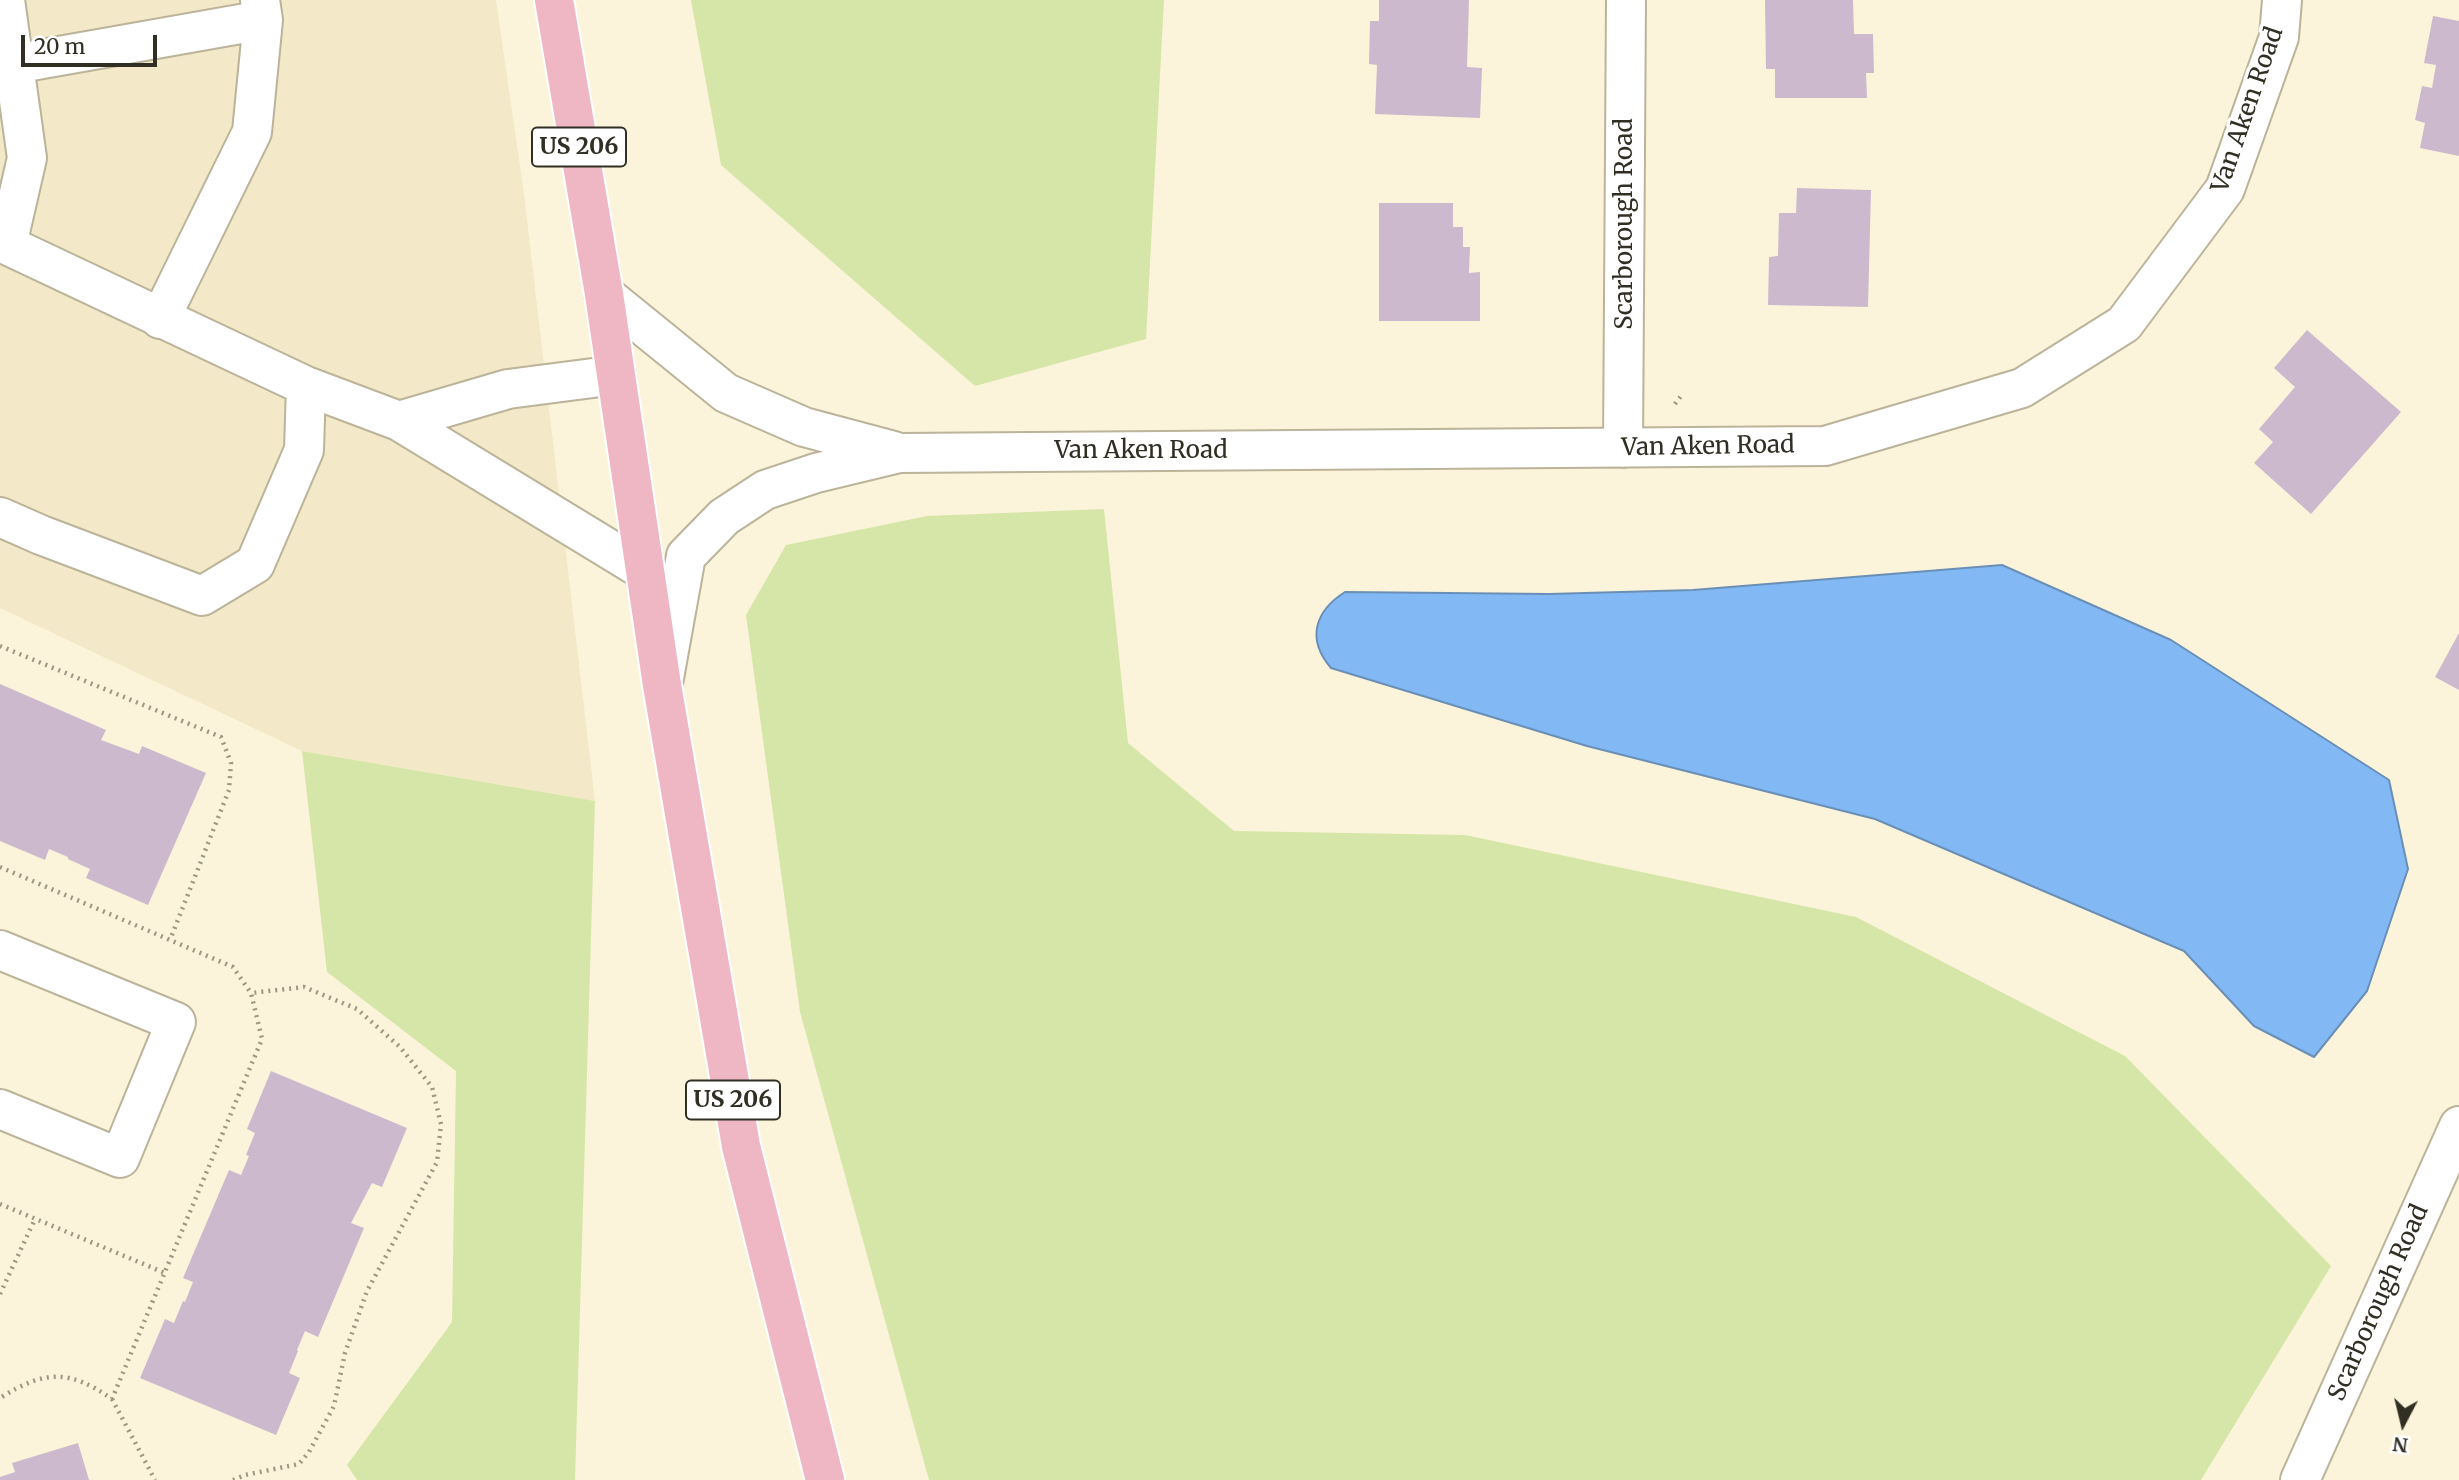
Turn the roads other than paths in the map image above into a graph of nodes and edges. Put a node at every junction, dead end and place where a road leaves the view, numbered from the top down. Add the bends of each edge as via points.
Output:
1 (5, 0) edge
2 (554, 0) edge
3 (1626, 0) edge
4 (2281, 0) edge
5 (261, 10) edge
6 (14, 64) junction
7 (4, 244) edge
8 (604, 294) junction
9 (160, 319) junction
10 (616, 375) junction
11 (306, 386) junction
12 (399, 421) junction
13 (1623, 448) junction
14 (899, 453) junction
15 (0, 517) edge
16 (645, 571) junction
17 (662, 685) junction
18 (0, 950) edge
19 (0, 1109) edge
20 (2459, 1126) edge
21 (825, 1480) edge
22 (2300, 1480) edge

1 - 6 street
2 - 8 highway, US 206
3 - 13 street, Scarborough Road
4 - 13 street, Van Aken Road via 2279,37 2225,189 2124,324 2022,388 1825,446
5 - 6 street
5 - 9 street via 252,132
6 - 7 street via 27,158
7 - 9 street
8 - 10 highway, US 206
8 - 14 street, Van Aken Road via 726,393 804,427
9 - 11 street
10 - 12 street via 508,389
10 - 16 highway, US 206
11 - 12 street
11 - 15 street via 304,450 255,564 202,596
12 - 16 street
13 - 14 street, Van Aken Road
14 - 17 street, Van Aken Road via 816,472 765,490 724,517 686,556
16 - 17 highway, US 206
17 - 21 highway, US 206 via 741,1146
18 - 19 street via 176,1022 120,1158
20 - 22 street, Scarborough Road

